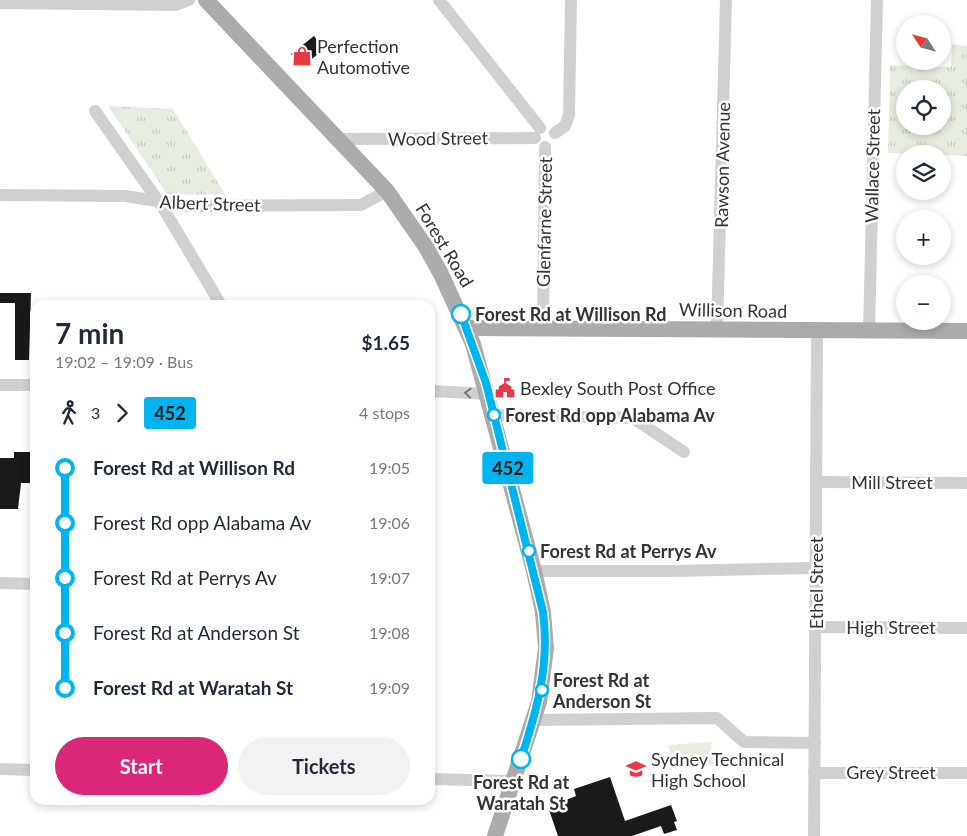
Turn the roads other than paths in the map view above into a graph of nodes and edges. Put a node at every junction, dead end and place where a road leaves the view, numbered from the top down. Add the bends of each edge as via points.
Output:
1 (189, 0) edge
2 (206, 0) edge
3 (439, 0) edge
4 (571, 0) edge
5 (726, 0) edge
6 (877, 0) edge
7 (0, 3) edge
8 (95, 111) dead end
9 (538, 133) junction
10 (556, 133) junction
11 (340, 139) junction
12 (545, 147) junction
13 (387, 191) junction
14 (0, 195) edge
15 (158, 202) junction
16 (218, 300) edge
17 (542, 327) junction
18 (468, 328) junction
19 (717, 330) junction
20 (817, 330) junction
21 (868, 331) junction
22 (967, 332) edge
23 (0, 384) edge
24 (30, 385) edge
25 (435, 392) edge
26 (488, 394) junction
27 (494, 415) junction
28 (684, 452) dead end
29 (816, 482) junction
30 (967, 483) edge
31 (816, 568) junction
32 (534, 571) junction
33 (0, 583) edge
34 (30, 584) edge
35 (815, 627) junction
36 (967, 628) edge
37 (534, 720) junction
38 (815, 743) junction
39 (0, 769) edge
40 (30, 770) edge
41 (814, 773) junction
42 (967, 773) edge
43 (435, 779) edge
44 (514, 781) junction
45 (495, 836) edge
46 (814, 836) edge

1 - 7 street via 176,5
2 - 11 main road, Forest Road
3 - 9 street
4 - 10 street via 569,115 565,126
5 - 19 street, Rawson Avenue
6 - 21 street, Wallace Street
8 - 15 street
9 - 10 street via 551,128
9 - 11 street, Wood Street
9 - 12 street via 538,144
10 - 12 street via 554,143
11 - 13 main road, Forest Road
12 - 17 street, Glenfarne Street
13 - 15 street, Albert Street via 356,205 189,206
13 - 18 main road, Forest Road via 426,246
14 - 15 street, Albert Street via 125,196
15 - 16 street
17 - 18 main road, Willison Road
17 - 19 main road, Willison Road
18 - 26 main road, Forest Road
19 - 20 main road, Willison Road
20 - 21 main road, Willison Road
20 - 29 street, Ethel Street
21 - 22 main road, Willison Road
23 - 24 street
26 -> 25 street
26 - 27 main road, Forest Road
27 - 28 street via 633,418
27 - 32 main road, Forest Road
29 - 30 street, Mill Street
29 - 31 street, Ethel Street
31 - 32 street
31 - 35 street, Ethel Street
32 - 37 main road, Forest Road via 543,612 546,648
33 - 34 street
35 - 36 street, High Street
35 - 38 street, Ethel Street
37 - 38 street via 717,718 744,742
37 - 44 main road, Forest Road
38 - 41 street, Ethel Street
39 - 40 street
41 - 42 street, Grey Street
41 - 46 street, Ethel Street
43 - 44 street
44 - 45 main road, Forest Road

